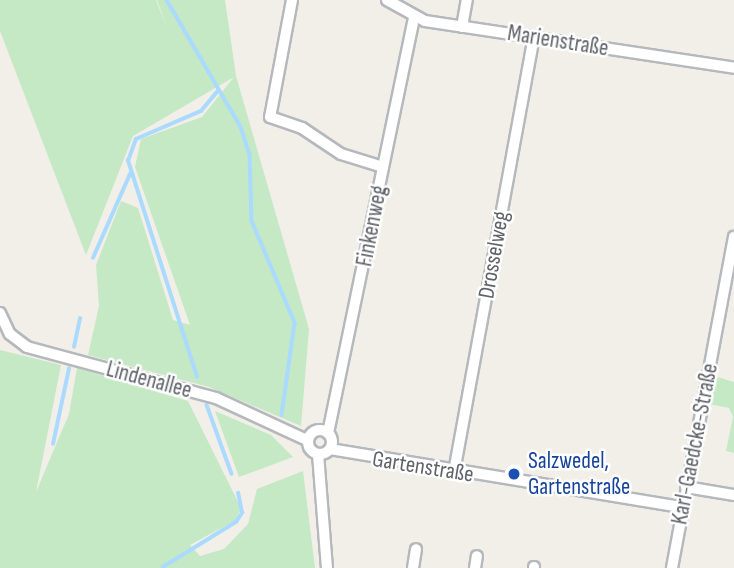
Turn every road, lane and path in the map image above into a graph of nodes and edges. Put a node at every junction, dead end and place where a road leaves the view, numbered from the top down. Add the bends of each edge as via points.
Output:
1 (292, 0) edge
2 (387, 0) edge
3 (467, 0) edge
4 (414, 18) junction
5 (463, 27) junction
6 (534, 37) junction
7 (734, 68) edge
8 (383, 167) junction
9 (734, 237) edge
10 (0, 313) edge
11 (328, 433) junction
12 (307, 440) junction
13 (330, 449) junction
14 (318, 454) junction
15 (454, 472) junction
16 (686, 486) junction
17 (734, 495) edge
18 (682, 507) junction
19 (416, 549) dead end
20 (477, 556) dead end
21 (327, 568) edge
22 (413, 568) edge
23 (475, 568) edge
24 (672, 568) edge

1 - 8 street via 270,117 302,128 341,155
2 - 4 street, Marienstraße
3 - 5 street
4 - 5 street, Marienstraße
4 - 8 street, Finkenweg
5 - 6 street, Marienstraße
6 - 7 street, Marienstraße
6 - 15 street, Drosselweg
8 - 11 street, Finkenweg
9 - 16 street, Karl-Gaedcke-Straße
10 - 12 street, Lindenallee via 10,334 27,347 216,398
11 - 12 street via 316,430
11 - 13 street, Finkenweg
12 - 14 street
13 - 14 street
13 - 15 street, Gartenstraße
14 - 21 street
15 - 18 street, Gartenstraße
16 - 17 street
16 - 18 street, Karl-Gaedcke-Straße
18 - 24 street, Karl-Gaedcke-Straße
19 - 22 street
20 - 23 street

